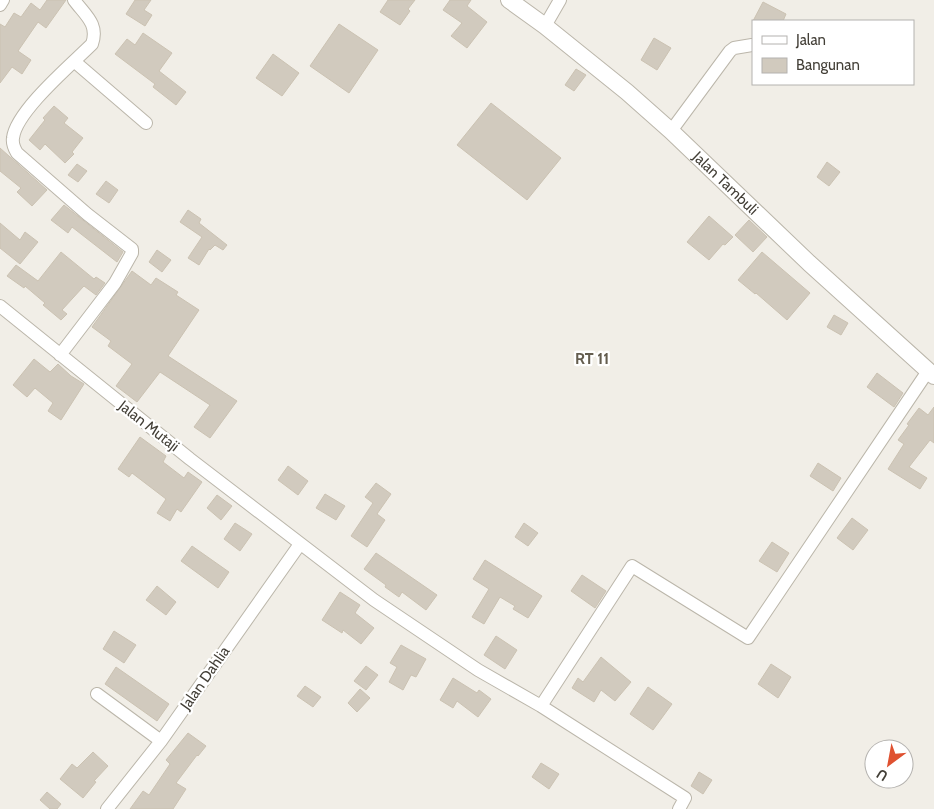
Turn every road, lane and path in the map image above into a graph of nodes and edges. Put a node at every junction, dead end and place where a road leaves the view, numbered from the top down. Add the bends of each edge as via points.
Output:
1 (3, 0) edge
2 (74, 0) edge
3 (509, 0) edge
4 (560, 0) edge
5 (0, 5) edge
6 (545, 26) junction
7 (752, 45) edge
8 (75, 62) junction
9 (146, 123) dead end
10 (670, 131) junction
11 (0, 306) edge
12 (60, 356) junction
13 (931, 373) edge
14 (300, 544) junction
15 (96, 694) dead end
16 (541, 706) junction
17 (161, 741) junction
18 (107, 809) edge
19 (679, 809) edge

1 - 5 street
2 - 8 street via 91,22 95,36
3 - 6 street, Jalan Tambuli
4 - 6 street
6 - 10 street, Jalan Tambuli
7 - 10 street via 730,51
8 - 9 street
8 - 12 street via 26,112 13,136 13,146 87,214 132,249 132,253 115,283
10 - 13 street, Jalan Tambuli
11 - 12 street, Jalan Mutaji
12 - 14 street, Jalan Mutaji
13 - 16 street via 748,638 632,566
14 - 16 street, Jalan Mutaji via 414,627 478,670
14 - 17 street, Jalan Dahlia
15 - 17 street
16 - 19 street, Jalan Mutaji via 685,798
17 - 18 street, Jalan Dahlia

